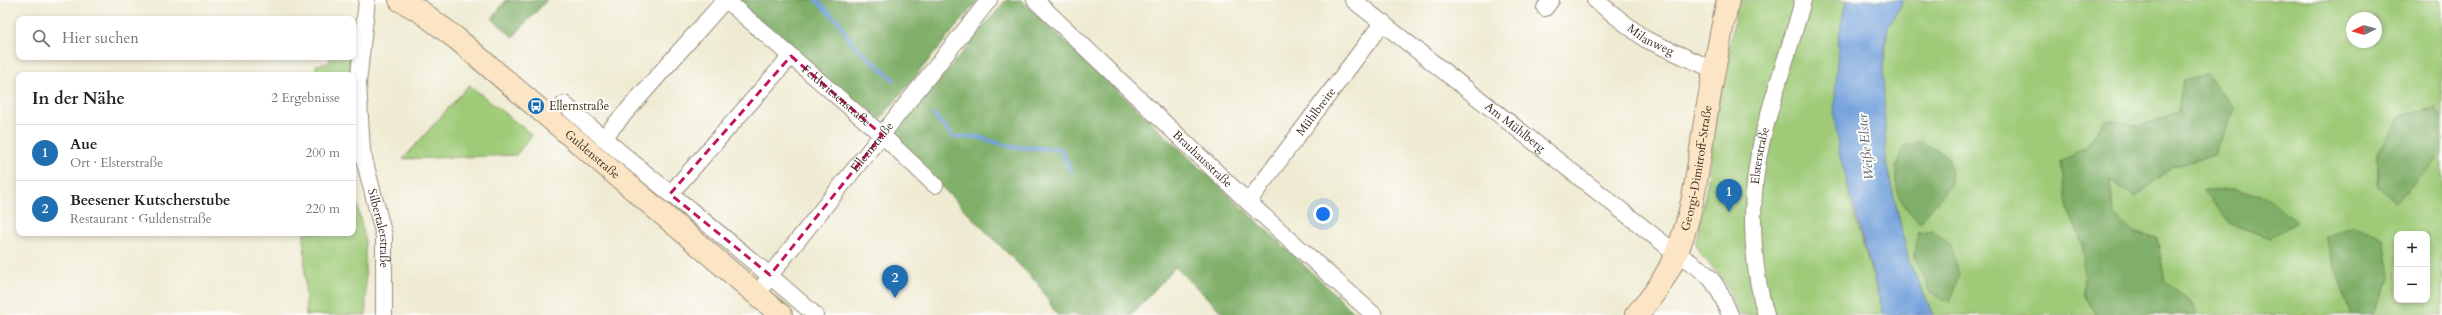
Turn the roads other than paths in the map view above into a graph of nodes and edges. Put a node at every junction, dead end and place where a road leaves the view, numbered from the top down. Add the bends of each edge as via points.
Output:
1 (367, 0) edge
2 (400, 0) edge
3 (726, 0) edge
4 (989, 0) edge
5 (1035, 0) edge
6 (1353, 0) edge
7 (1595, 0) edge
8 (1728, 0) edge
9 (1802, 0) edge
10 (1383, 22) junction
11 (791, 56) junction
12 (1714, 70) junction
13 (564, 104) dead end
14 (882, 135) junction
15 (602, 138) junction
16 (935, 185) dead end
17 (670, 194) junction
18 (1248, 202) junction
19 (1677, 254) junction
20 (770, 275) junction
21 (758, 295) junction
22 (384, 315) edge
23 (781, 315) edge
24 (815, 315) edge
25 (1374, 315) edge
26 (1636, 315) edge
27 (1730, 315) edge
28 (1766, 315) edge

1 - 22 street, Silbertalerstraße via 358,83 362,151 384,236
2 - 21 street, Guldenstraße via 457,38
3 - 11 street, Feldwiesenstraße
3 - 15 street, Feldwiesenstraße
4 - 14 street, Ellernstraße
5 - 18 street, Brauhausstraße
6 - 10 street, Am Mühlberg
7 - 12 street, Milanweg via 1645,39
8 - 12 street, Georgi-Dimitroff-Straße
9 - 28 street, Elsterstraße via 1763,134 1756,180 1754,221 1757,271
10 - 18 street, Mühlbreite
10 - 19 street, Am Mühlberg
11 - 14 street, Feldwiesenstraße
11 - 17 street, Feldwiesenstraße
12 - 19 street, Georgi-Dimitroff-Straße via 1688,223
13 - 15 street, Guldenstraße
14 - 16 street, Feldwiesenstraße
14 - 20 street, Ellernstraße
15 - 17 street, Guldenstraße
17 - 20 street, Guldenstraße
18 - 25 street, Brauhausstraße
19 - 26 street, Georgi-Dimitroff-Straße via 1664,281
19 - 27 street via 1713,278
20 - 21 street, Ellernstraße
20 - 24 street, Guldenstraße
21 - 23 street, Guldenstraße

